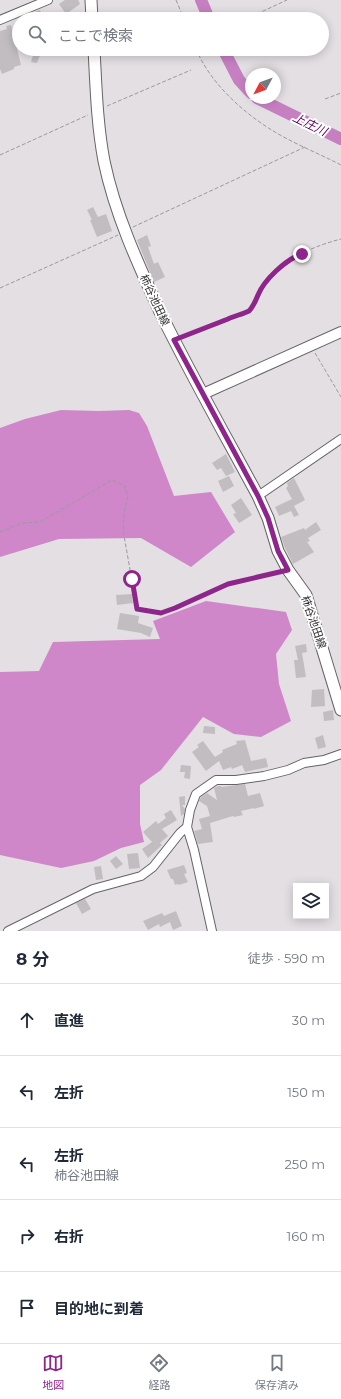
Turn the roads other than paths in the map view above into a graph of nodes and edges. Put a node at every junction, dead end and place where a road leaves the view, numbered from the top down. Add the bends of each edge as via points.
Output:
1 (48, 0) edge
2 (91, 0) edge
3 (19, 12) edge
4 (92, 12) edge
5 (12, 15) edge
6 (0, 20) edge
7 (94, 56) edge
8 (341, 332) edge
9 (203, 394) junction
10 (341, 439) edge
11 (258, 496) junction
12 (341, 710) edge
13 (341, 754) edge
14 (187, 827) junction
15 (8, 931) edge
16 (212, 931) edge

1 - 3 street
2 - 4 main road
5 - 6 street
7 - 9 main road, 柿谷池田線 via 97,110 104,161 124,232 144,279
8 - 9 street
9 - 11 main road, 柿谷池田線
10 - 11 street
11 - 12 main road, 柿谷池田線 via 278,551 306,595
13 - 14 street via 264,776 216,780 196,794
14 - 15 street via 153,867 141,876 93,889
14 - 16 street

